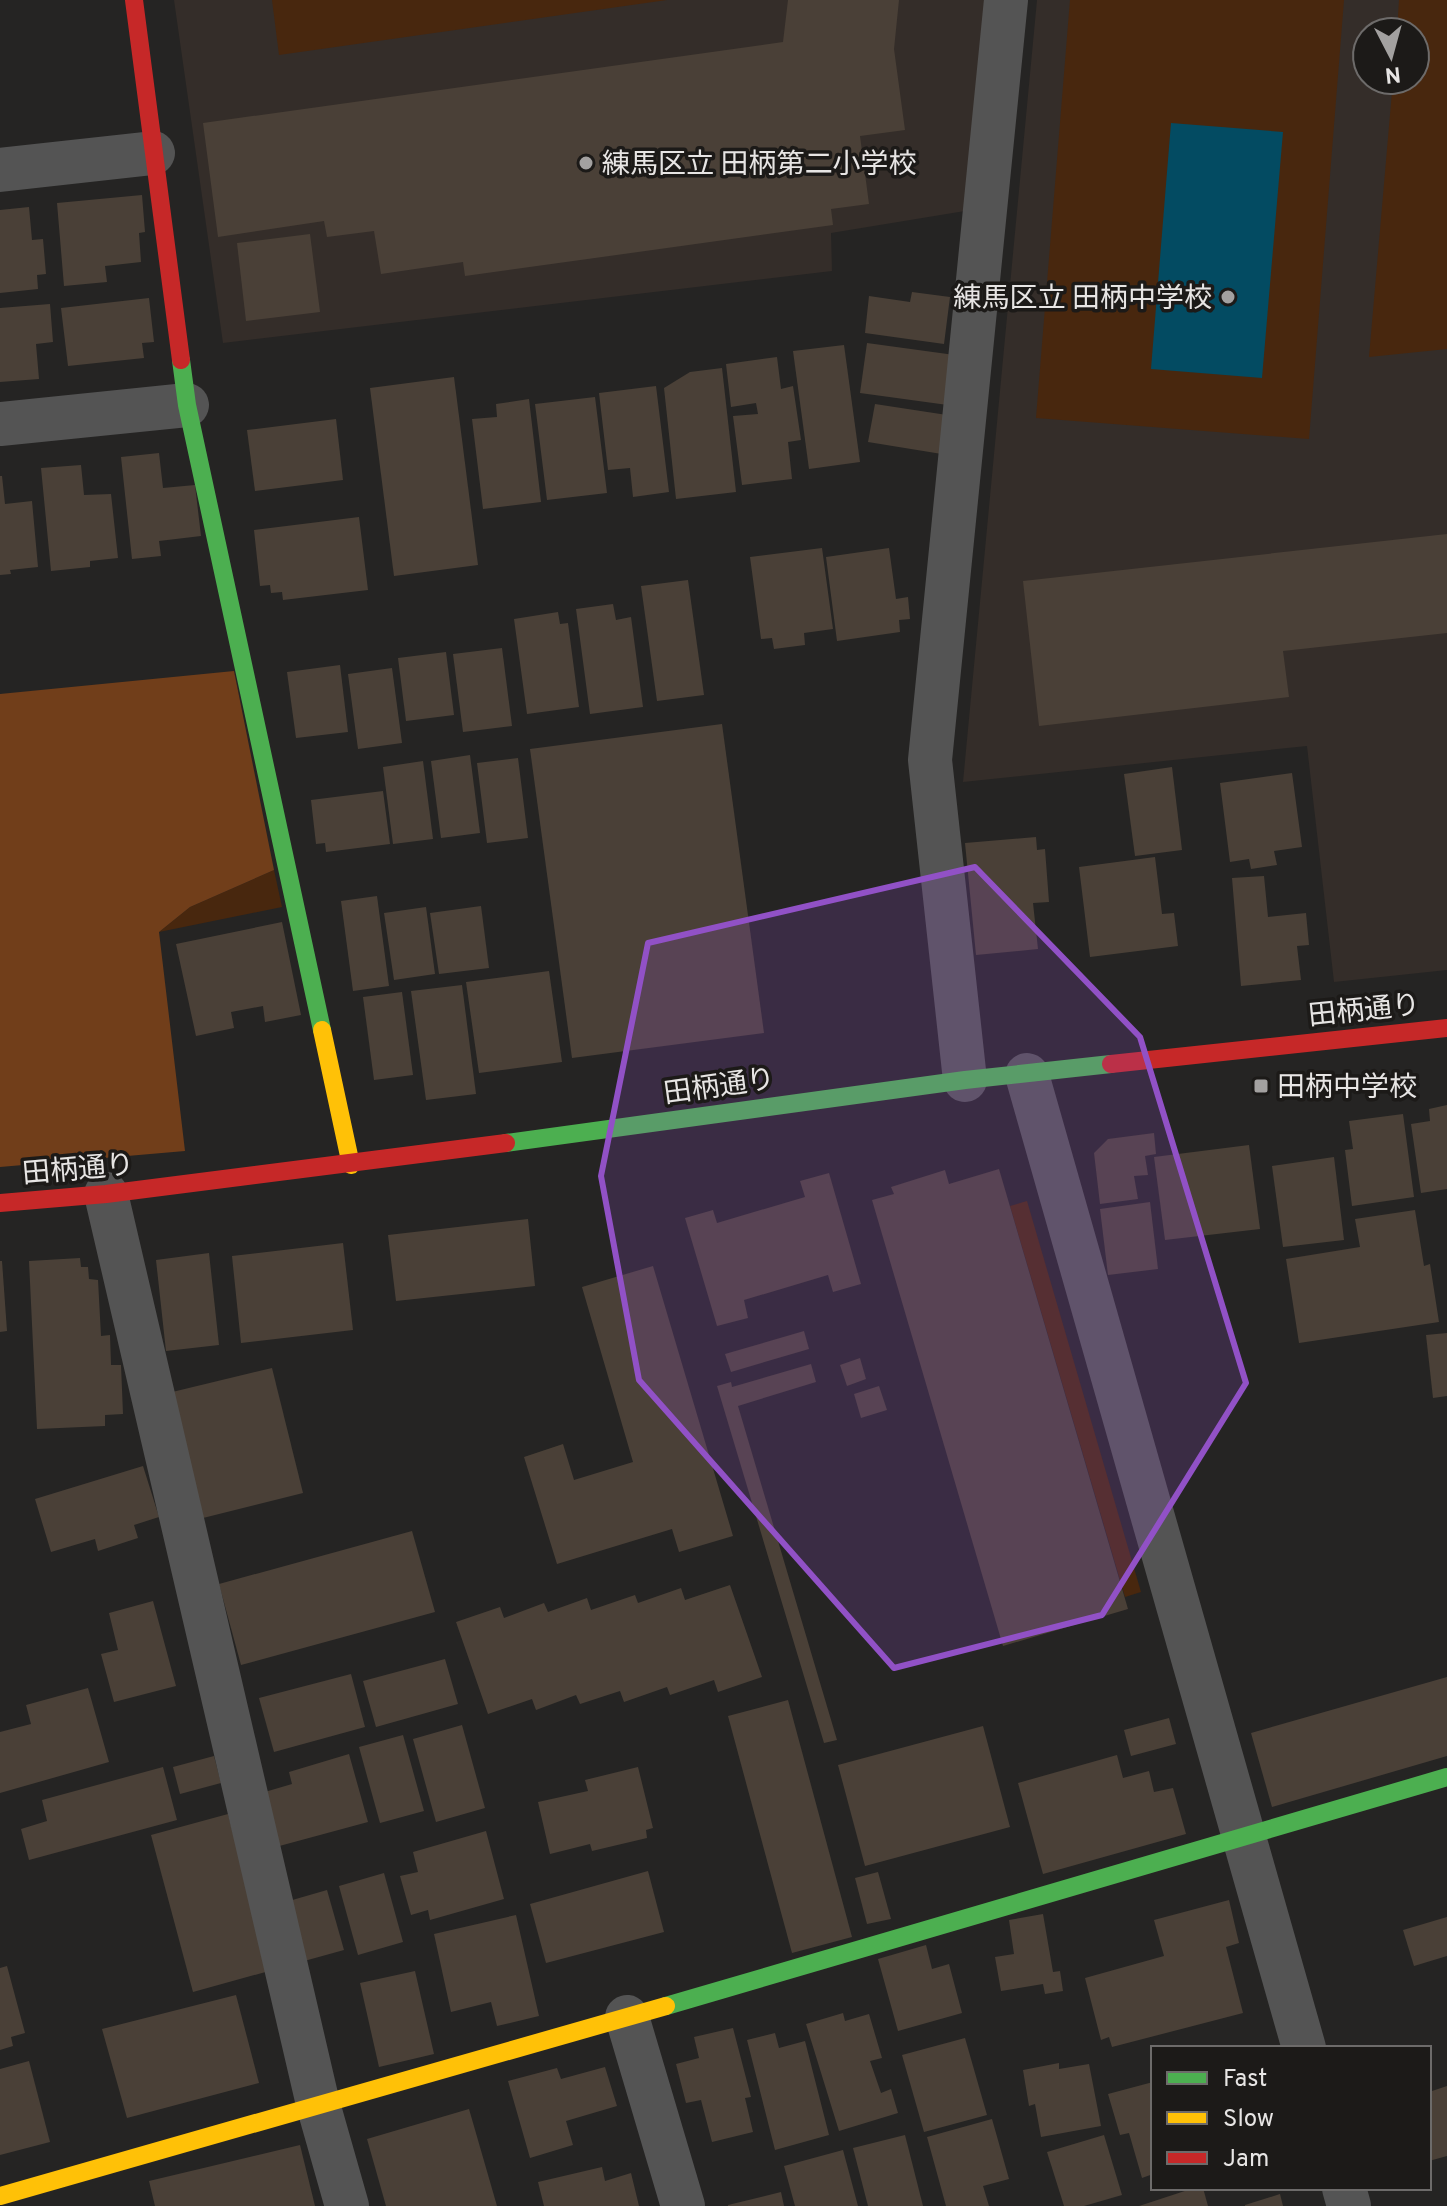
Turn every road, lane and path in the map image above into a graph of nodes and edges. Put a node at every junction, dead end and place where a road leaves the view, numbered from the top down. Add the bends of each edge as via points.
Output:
1 (134, 0) edge
2 (1006, 0) edge
3 (153, 153) junction
4 (0, 170) edge
5 (187, 405) junction
6 (0, 424) edge
7 (1447, 1028) edge
8 (1027, 1075) junction
9 (965, 1080) junction
10 (351, 1165) junction
11 (106, 1194) junction
12 (0, 1203) edge
13 (1447, 1777) edge
14 (1244, 1835) junction
15 (627, 2017) junction
16 (1303, 2046) edge
17 (318, 2104) junction
18 (0, 2196) edge
19 (347, 2206) edge
20 (683, 2206) edge

1 - 3 street
2 - 9 street via 930,760
3 - 4 street
3 - 5 street
5 - 6 street
5 - 10 street
7 - 8 street, 田柄通り
8 - 9 street, 田柄通り
8 - 14 street
9 - 10 street, 田柄通り
10 - 11 street, 田柄通り
11 - 12 street, 田柄通り
11 - 17 street
13 - 14 street
14 - 15 street
14 - 16 street
15 - 17 street
15 - 20 street
17 - 18 street
17 - 19 street

